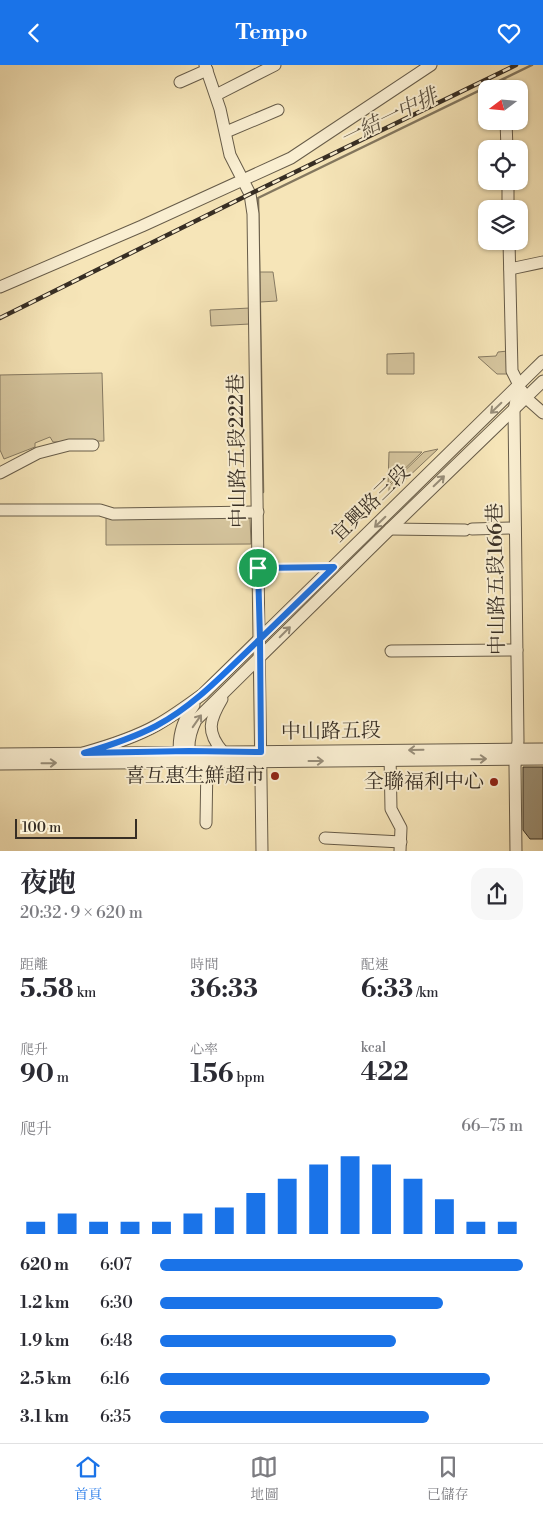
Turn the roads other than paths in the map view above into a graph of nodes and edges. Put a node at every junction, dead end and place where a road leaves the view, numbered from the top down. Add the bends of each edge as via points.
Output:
1 (275, 65) edge
2 (431, 65) edge
3 (206, 68) edge
4 (180, 83) dead end
5 (216, 95) junction
6 (278, 110) dead end
7 (226, 132) junction
8 (242, 181) junction
9 (509, 250) edge
10 (543, 262) edge
11 (510, 269) junction
12 (0, 287) edge
13 (543, 361) edge
14 (543, 381) edge
15 (519, 385) junction
16 (525, 397) junction
17 (514, 410) junction
18 (543, 413) edge
19 (93, 445) dead end
20 (0, 473) edge
21 (0, 510) edge
22 (258, 512) junction
23 (515, 528) junction
24 (390, 529) junction
25 (260, 639) junction
26 (517, 650) junction
27 (391, 651) dead end
28 (260, 657) junction
29 (226, 691) junction
30 (203, 694) junction
31 (543, 749) edge
32 (223, 752) junction
33 (84, 753) junction
34 (0, 754) edge
35 (517, 754) junction
36 (390, 755) junction
37 (261, 756) junction
38 (185, 757) junction
39 (543, 759) edge
40 (207, 762) junction
41 (0, 764) edge
42 (206, 823) dead end
43 (325, 838) dead end
44 (401, 846) edge
45 (262, 851) edge
46 (516, 851) edge

1 - 5 street
2 - 8 street via 291,158
3 - 4 street
3 - 5 street, 中山路五段222巷
5 - 7 street, 中山路五段222巷
6 - 7 street
7 - 8 street, 中山路五段222巷 via 230,155
8 - 12 street
8 - 22 street, 中山路五段222巷 via 250,194 253,214
9 - 11 street
10 - 11 street
11 - 15 street via 512,371
13 - 15 street, 宜興路三段
14 - 16 street, 宜興路三段
15 - 16 street
15 - 17 street, 中山路五段166巷
15 -> 25 street, 宜興路三段
16 - 17 street, 宜興路三段
16 - 18 street
17 - 23 street, 中山路五段166巷
24 -> 17 street, 宜興路三段
19 - 20 street via 69,445 38,453
21 - 22 street via 100,509 113,514
22 - 25 street, 中山路五段222巷
23 - 24 street
23 - 26 street, 中山路五段166巷
28 -> 24 street, 宜興路三段
25 - 28 street, 中山路五段222巷
25 - 30 street, 宜興路三段
26 - 27 street
26 - 35 street, 中山路五段166巷
28 - 29 street, 宜興路三段
28 - 37 street, 中山路五段222巷
29 - 32 street, 宜興路三段 via 211,723 211,734
38 -> 29 street, 宜興路三段 via 196,720
30 - 33 street, 宜興路三段 via 156,726
30 - 38 street, 宜興路三段 via 182,723 179,738
31 - 35 street, 中山路五段
32 - 37 street, 中山路五段
32 - 38 street, 中山路五段
33 - 34 street, 中山路五段
33 - 38 street, 中山路五段
35 - 36 street, 中山路五段
35 - 39 street, 中山路五段
35 - 46 street, 中山路五段166巷
36 - 37 street, 中山路五段
36 - 44 street via 391,809 401,828
37 - 40 street, 中山路五段
37 - 45 street, 中山路五段222巷
38 - 40 street, 中山路五段
41 -> 38 street, 中山路五段
40 - 42 street
43 - 44 street

